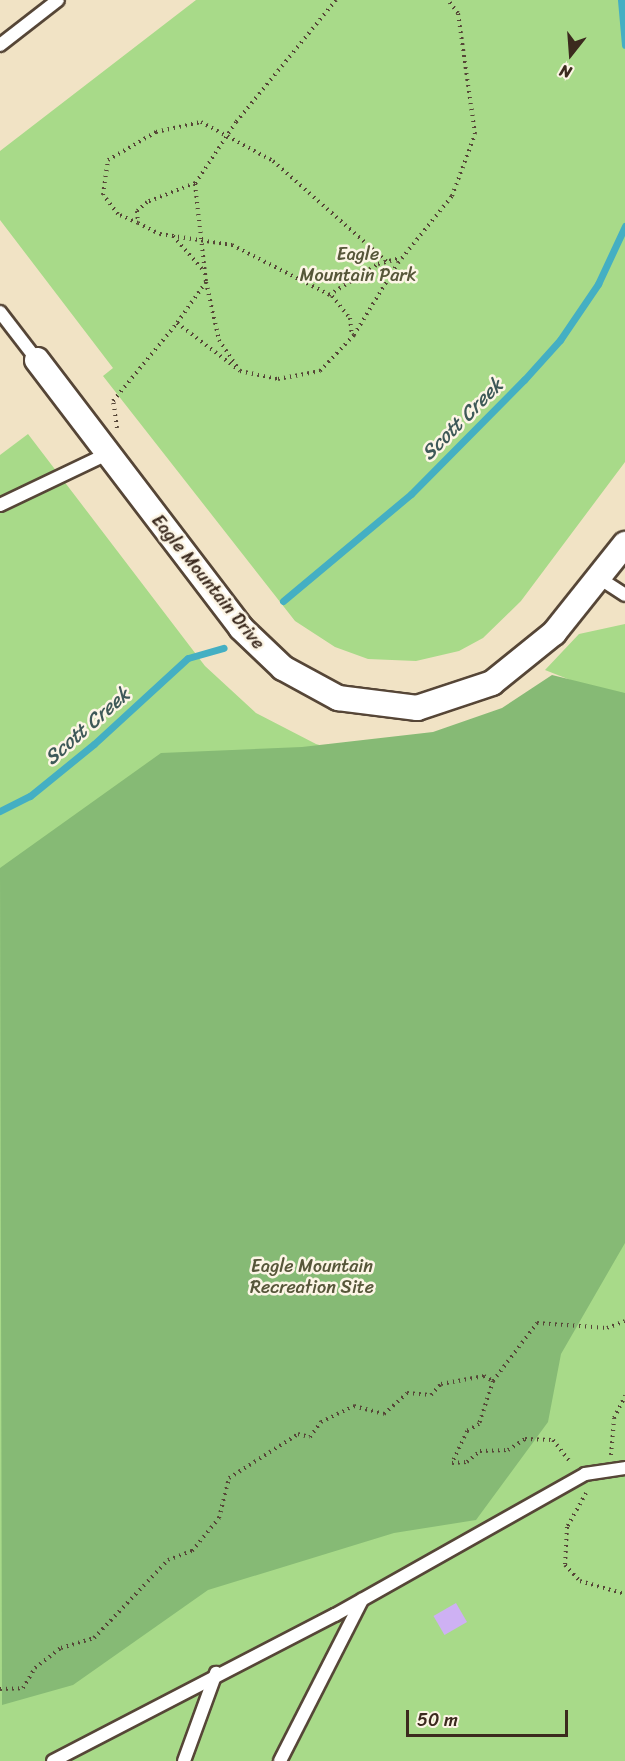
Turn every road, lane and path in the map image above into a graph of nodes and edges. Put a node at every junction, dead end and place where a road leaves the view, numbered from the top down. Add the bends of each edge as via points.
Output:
1 (58, 0) edge
2 (336, 0) edge
3 (448, 0) edge
4 (453, 0) edge
5 (452, 6) junction
6 (0, 45) edge
7 (226, 137) junction
8 (196, 183) junction
9 (138, 223) junction
10 (173, 236) junction
11 (201, 239) junction
12 (402, 258) junction
13 (387, 262) junction
14 (205, 272) junction
15 (206, 282) junction
16 (329, 295) junction
17 (0, 312) edge
18 (177, 323) junction
19 (352, 337) junction
20 (37, 360) joint
21 (240, 371) junction
22 (107, 454) junction
23 (0, 505) edge
24 (625, 544) edge
25 (600, 578) junction
26 (625, 595) edge
27 (625, 1321) edge
28 (493, 1382) junction
29 (625, 1396) edge
30 (625, 1468) edge
31 (612, 1470) junction
32 (585, 1474) junction
33 (625, 1594) edge
34 (362, 1600) junction
35 (216, 1673) junction
36 (0, 1689) edge
37 (53, 1761) edge
38 (184, 1761) edge
39 (280, 1761) edge

1 - 6 lane
2 - 7 path
3 - 5 path
4 - 5 path
5 - 12 path via 475,134 452,196
7 - 8 path
7 - 9 path via 201,122 156,132 108,160 103,195 118,214
7 - 13 path via 273,161
8 - 9 path via 147,202 137,211
8 - 11 path
9 - 10 path
10 - 11 path
10 - 14 path
11 - 14 path
11 - 16 path via 232,245
12 - 13 path
12 - 19 path
13 - 16 path
14 - 15 path
15 - 18 path
15 - 21 path via 219,340
16 - 19 path via 350,318
17 - 20 lane
18 - 21 path
18 - 22 path via 113,401 118,434
19 - 21 path via 320,371 278,379
20 - 22 street, Eagle Mountain Drive
22 - 23 lane
22 - 25 street, Eagle Mountain Drive via 259,647 310,686 353,702 417,708 492,683 537,650
24 - 25 street, Eagle Mountain Drive
25 - 26 lane
27 - 28 path via 607,1328 537,1323
28 - 32 path via 479,1424 467,1431 452,1462 467,1462 480,1450 508,1450 525,1439 553,1440
28 - 36 path via 484,1376 441,1384 431,1395 407,1393 384,1414 354,1406 321,1422 310,1437 298,1434 229,1478 219,1518 192,1551 168,1560 94,1638 61,1648 35,1668 23,1688
29 - 31 path via 610,1434
30 - 31 lane
31 - 32 lane
32 - 33 path via 585,1494 567,1527 565,1565 580,1581
32 - 34 lane
34 - 35 lane
34 - 39 lane
35 - 37 lane
35 - 38 lane

